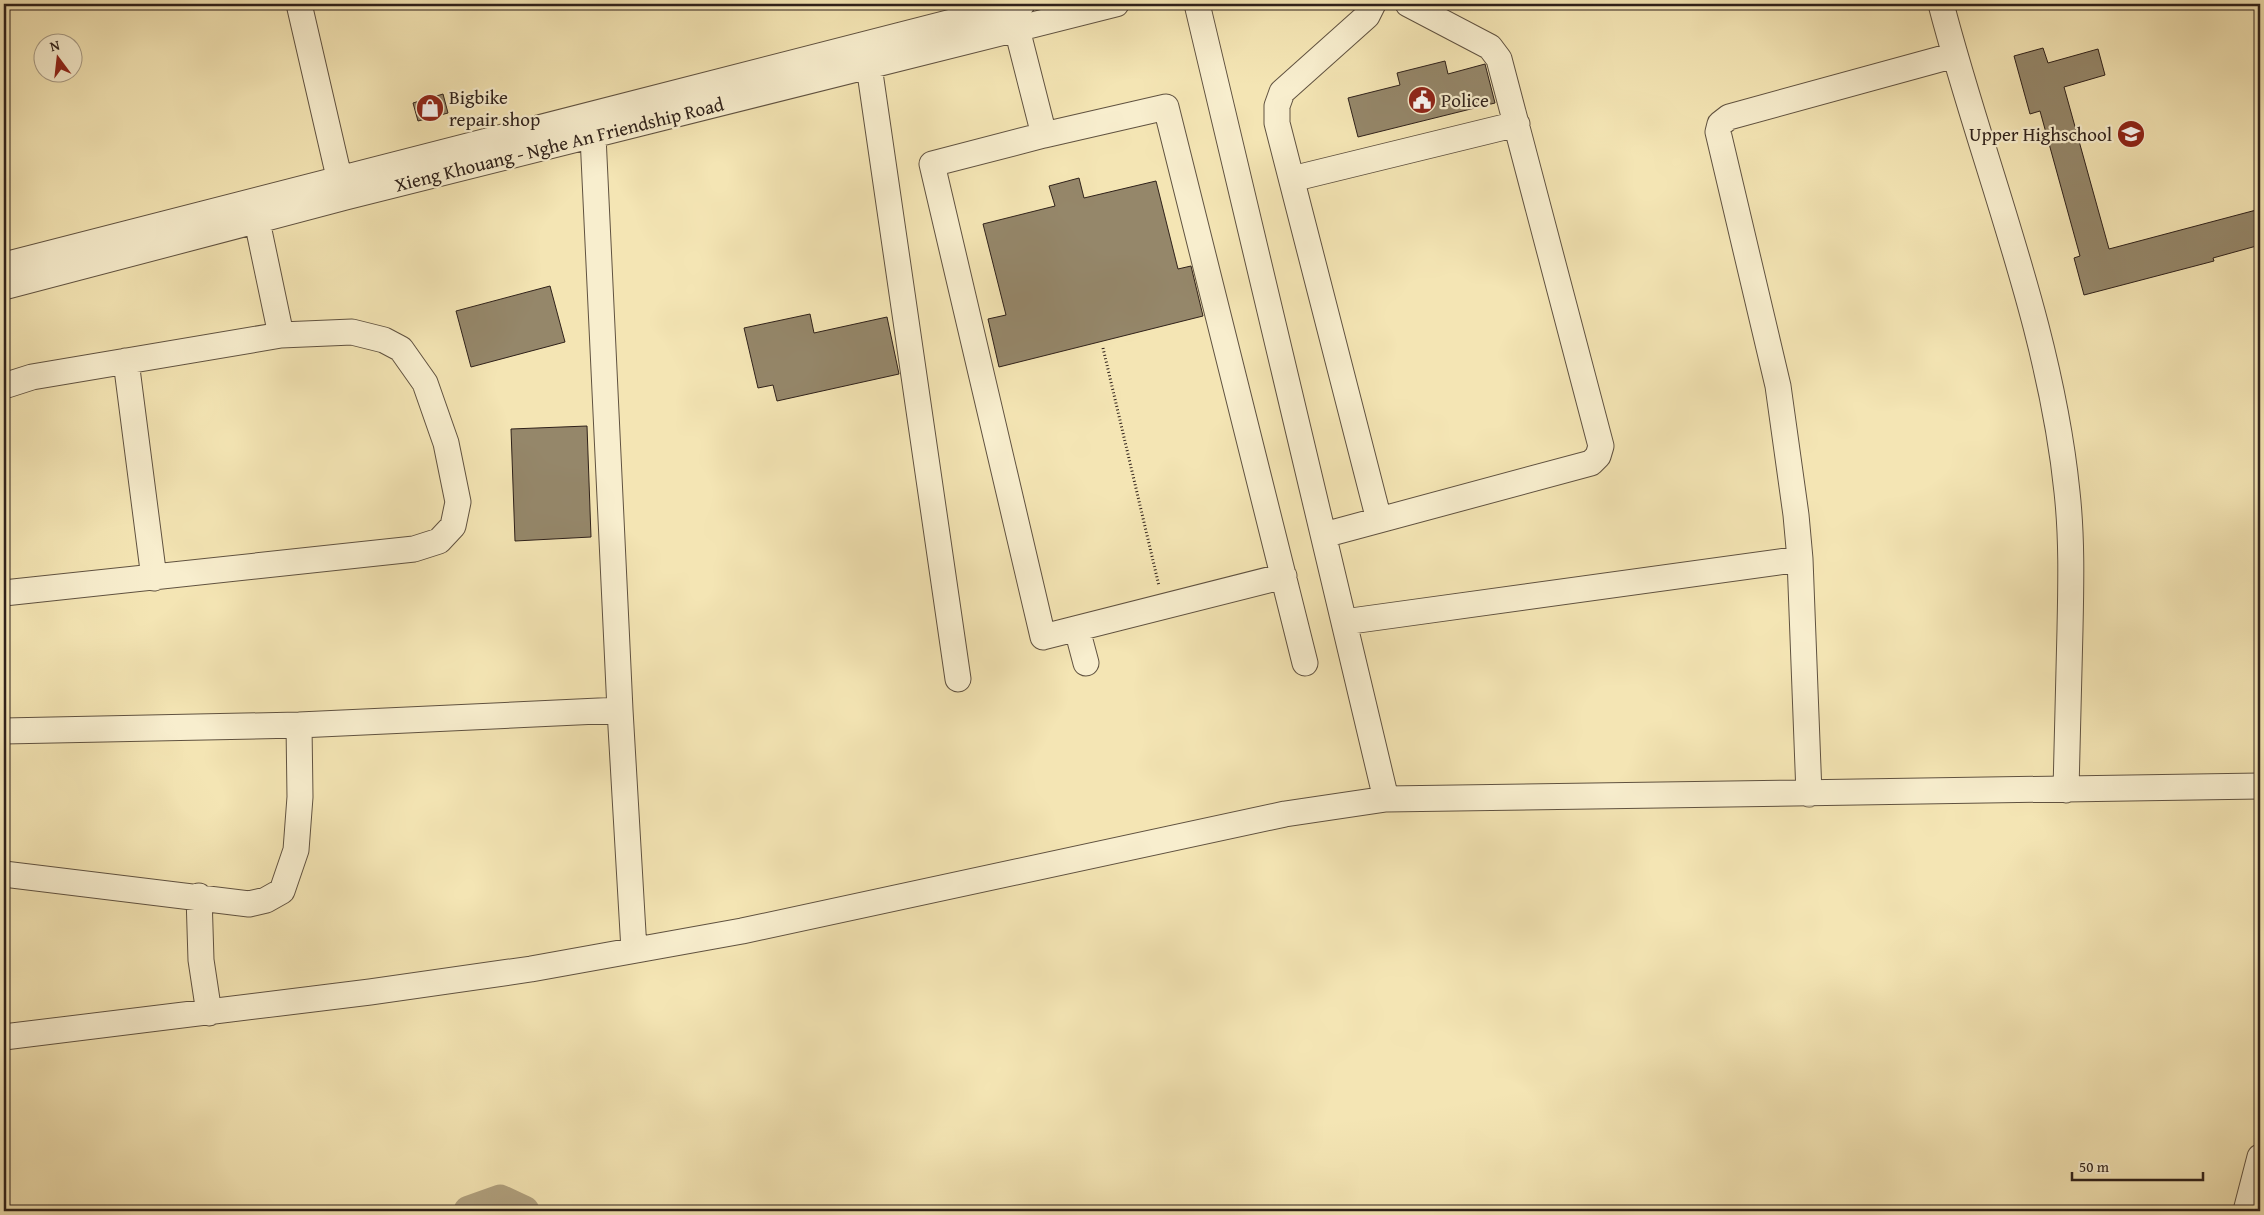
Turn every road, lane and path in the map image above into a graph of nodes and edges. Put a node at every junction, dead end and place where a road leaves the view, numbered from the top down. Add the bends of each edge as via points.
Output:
1 (299, 4) edge
2 (1022, 4) edge
3 (1116, 4) edge
4 (1197, 4) edge
5 (1373, 4) edge
6 (1408, 4) edge
7 (1941, 4) edge
8 (1017, 29) junction
9 (1955, 55) junction
10 (869, 66) junction
11 (1517, 124) junction
12 (591, 125) junction
13 (1044, 135) junction
14 (339, 178) junction
15 (1292, 179) junction
16 (257, 221) junction
17 (4, 265) edge
18 (4, 287) edge
19 (281, 335) junction
20 (1103, 348) dead end
21 (126, 361) junction
22 (4, 386) edge
23 (1378, 520) junction
24 (1324, 535) junction
25 (1800, 559) junction
26 (1284, 576) junction
27 (154, 578) junction
28 (4, 594) edge
29 (1164, 606) junction
30 (1344, 622) junction
31 (1077, 629) junction
32 (1086, 663) dead end
33 (1305, 663) dead end
34 (958, 680) dead end
35 (620, 710) junction
36 (299, 726) junction
37 (4, 731) edge
38 (2260, 786) edge
39 (2066, 790) junction
40 (1809, 794) junction
41 (1386, 799) junction
42 (4, 874) edge
43 (199, 896) junction
44 (634, 950) junction
45 (209, 1013) junction
46 (4, 1037) edge
47 (2260, 1157) edge
48 (2246, 1211) edge

1 - 14 street
2 - 12 street, Xieng Khouang - Nghe An Friendship Road
3 - 8 street, Xieng Khouang - Nghe An Friendship Road
4 - 24 street
5 - 15 street via 1367,16 1282,92 1277,106 1278,123
6 - 11 street via 1490,47 1499,59
7 - 9 street
8 - 10 street, Xieng Khouang - Nghe An Friendship Road
8 - 13 street
9 - 25 street via 1729,117 1720,124 1718,132 1778,386
9 - 39 street via 2041,341 2067,492 2071,567
10 - 12 street, Xieng Khouang - Nghe An Friendship Road
10 - 34 street
11 - 15 street
11 - 23 street via 1601,446 1598,456 1591,463
12 - 14 street, Xieng Khouang - Nghe An Friendship Road
12 - 16 street, Xieng Khouang - Nghe An Friendship Road
12 - 35 street
13 - 26 street via 1166,107
13 - 31 street via 932,164 1043,637
14 - 17 street, Xieng Khouang - Nghe An Friendship Road
15 - 23 street
16 - 18 street, Xieng Khouang - Nghe An Friendship Road
16 - 19 street
19 - 21 street
19 - 27 street via 352,332 384,340 401,349 426,383 446,443 458,502 453,526 439,541 414,549
20 - 29 path
21 - 22 street
21 - 27 street
23 - 24 street
24 - 30 street
25 - 30 street
25 - 40 street
26 - 29 street
26 - 33 street
27 - 28 street
29 - 31 street
30 - 41 street
31 - 32 street
35 - 36 street
35 - 44 street
36 - 37 street
36 - 43 street via 300,797 296,850 282,891 266,900 249,904
38 - 39 street
39 - 40 street
40 - 41 street
41 - 44 street via 1285,814 742,932
42 - 43 street
43 - 45 street via 201,960
44 - 45 street via 454,981
45 - 46 street
47 - 48 street

